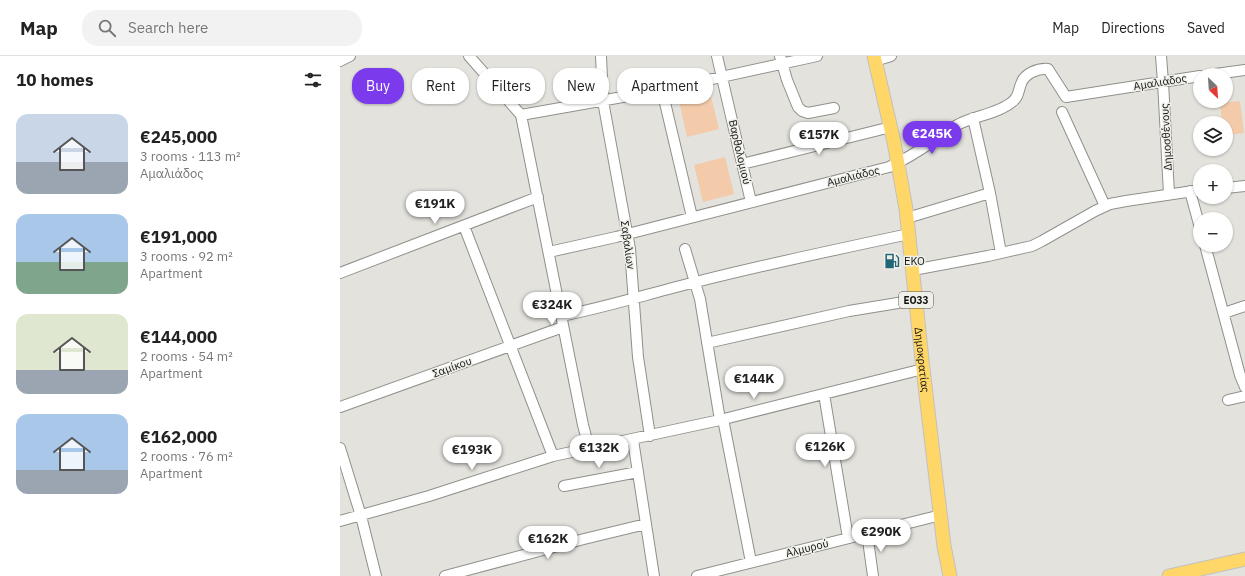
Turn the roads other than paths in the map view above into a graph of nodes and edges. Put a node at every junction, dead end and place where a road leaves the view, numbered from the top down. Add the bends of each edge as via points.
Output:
1 (350, 56) edge
2 (469, 56) edge
3 (602, 56) edge
4 (717, 56) edge
5 (817, 56) edge
6 (891, 56) edge
7 (1161, 56) edge
8 (874, 58) edge
9 (781, 60) edge
10 (340, 61) edge
11 (602, 68) edge
12 (1245, 70) edge
13 (1233, 72) edge
14 (722, 77) junction
15 (1193, 77) edge
16 (713, 79) edge
17 (1164, 82) junction
18 (585, 104) edge
19 (604, 104) edge
20 (665, 104) edge
21 (834, 108) dead end
22 (1062, 112) dead end
23 (521, 115) junction
24 (973, 118) junction
25 (891, 127) junction
26 (898, 162) junction
27 (742, 164) junction
28 (1245, 186) edge
29 (1233, 187) edge
30 (1193, 191) edge
31 (990, 192) junction
32 (1169, 194) junction
33 (538, 197) junction
34 (751, 202) junction
35 (1105, 206) junction
36 (692, 217) junction
37 (907, 218) junction
38 (464, 226) junction
39 (628, 234) junction
40 (909, 234) junction
41 (685, 249) dead end
42 (549, 252) junction
43 (1207, 252) edge
44 (1000, 253) junction
45 (913, 270) junction
46 (340, 274) edge
47 (695, 282) junction
48 (634, 299) junction
49 (916, 300) junction
50 (1245, 306) edge
51 (1224, 313) junction
52 (561, 316) junction
53 (563, 326) junction
54 (707, 343) junction
55 (511, 345) junction
56 (923, 369) junction
57 (1245, 387) edge
58 (824, 394) junction
59 (1245, 396) edge
60 (1228, 400) dead end
61 (340, 407) edge
62 (721, 420) junction
63 (650, 436) junction
64 (633, 440) junction
65 (340, 448) edge
66 (590, 448) junction
67 (553, 456) junction
68 (638, 472) junction
69 (564, 486) dead end
70 (941, 515) junction
71 (361, 516) junction
72 (340, 521) edge
73 (646, 524) junction
74 (867, 533) junction
75 (848, 538) junction
76 (944, 546) junction
77 (1245, 559) edge
78 (751, 562) junction
79 (376, 576) edge
80 (445, 576) edge
81 (654, 576) edge
82 (697, 576) edge
83 (873, 576) edge
84 (944, 576) edge
85 (950, 576) edge
86 (1169, 576) edge

1 - 10 street
2 - 23 street
3 - 11 street, Σαβαλίων
4 - 14 street, Βαρθολομιού
5 - 9 street
6 - 8 street
7 - 17 street, Δημοσθένους
8 - 25 main road, Δημοκρατίας / ΕΟ33
9 - 14 street
9 - 21 street via 798,107 802,111 808,113
12 - 13 street
14 - 16 street
14 - 27 street, Βαρθολομιού
15 - 17 street, Αμαλιάδος
17 - 24 street, Αμαλιάδος via 1066,97 1048,68 1040,68 1023,79 1019,93 1012,102
17 - 32 street, Δημοσθένους
18 - 23 street
19 - 39 street, Σαβαλίων
20 - 36 street
22 - 35 street
23 - 33 street
24 - 26 street, Αμαλιάδος
24 - 31 street
25 - 26 main road, Δημοκρατίας / ΕΟ33
25 - 27 street
26 - 34 street, Αμαλιάδος via 884,169
26 - 37 main road, Δημοκρατίας / ΕΟ33
27 - 34 street, Βαρθολομιού
28 - 29 street
30 - 32 street
31 - 37 street
31 - 44 street
32 - 35 street via 1126,200
33 - 38 street
33 - 42 street
34 - 36 street, Αμαλιάδος
35 - 44 street via 1037,244
36 - 39 street, Αμαλιάδος
37 - 40 main road, Δημοκρατίας / ΕΟ33
38 - 46 street
38 - 55 street
39 - 42 street, Αμαλιάδος
39 - 48 street, Σαβαλίων
40 - 45 main road, Δημοκρατίας / ΕΟ33
40 - 47 street
41 - 47 street
42 - 52 street
43 - 51 street
44 - 45 street
45 - 49 main road, Δημοκρατίας / ΕΟ33
47 - 48 street
47 - 54 street
48 - 52 street
48 - 63 street, Σαβαλίων via 638,356
49 - 54 street via 848,311
49 - 56 main road, Δημοκρατίας / ΕΟ33
50 - 51 street
51 - 57 street
52 - 53 street
53 - 55 street, Σαμίκου
53 - 66 street
54 - 62 street
55 - 61 street, Σαμίκου
55 - 67 street
56 - 58 street
56 - 70 main road, Δημοκρατίας / ΕΟ33
58 - 62 street
58 - 75 street
59 - 60 street
62 - 63 street
62 - 78 street
63 - 64 street
64 - 66 street
64 - 68 street
65 - 71 street
66 - 67 street
67 - 71 street
68 - 69 street
68 - 73 street
70 - 74 street, Αλμυρού
70 - 76 main road, Δημοκρατίας / ΕΟ33
71 - 72 street
71 - 79 street
73 - 80 street
73 - 81 street
74 - 75 street, Αλμυρού
74 - 83 street
75 - 78 street, Αλμυρού
76 - 84 main road, Δημοκρατίας / ΕΟ33
76 - 85 main road, Δημοκρατίας / ΕΟ33
77 - 86 main road
78 - 82 street, Αλμυρού

